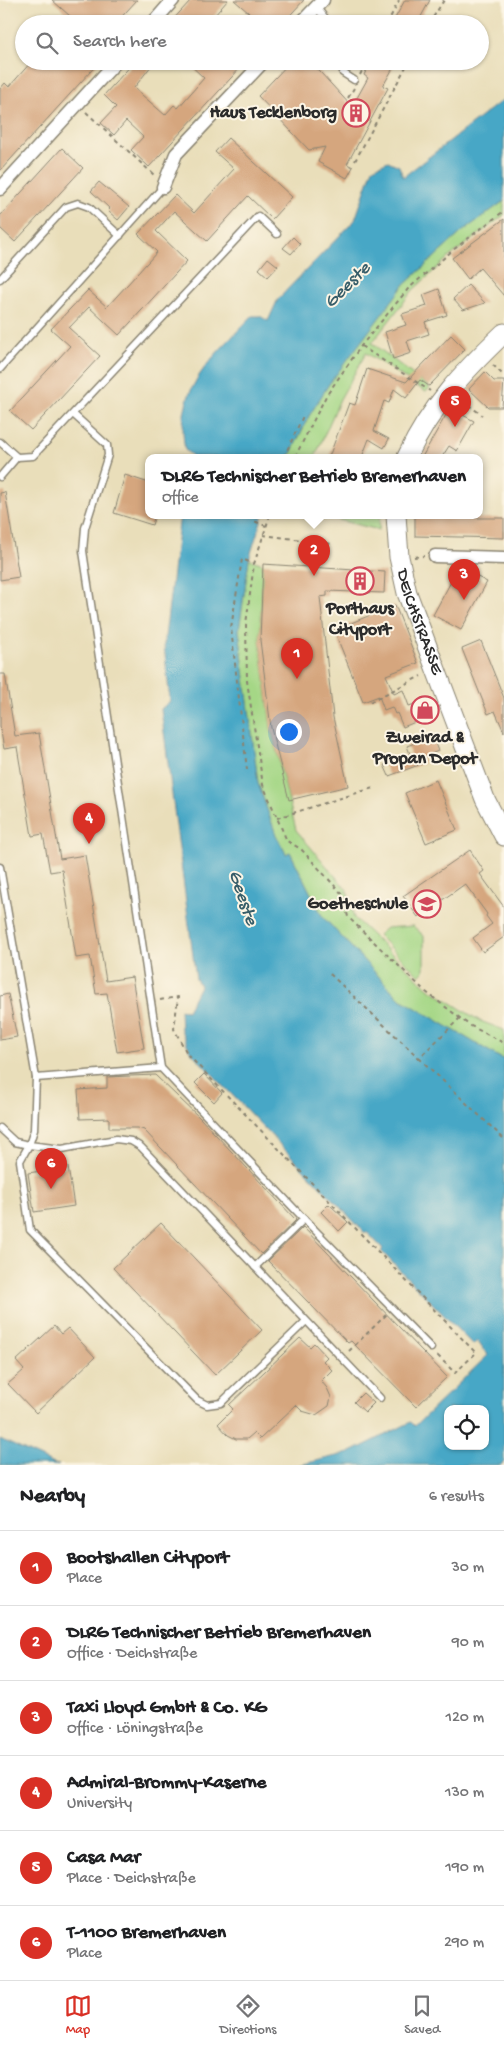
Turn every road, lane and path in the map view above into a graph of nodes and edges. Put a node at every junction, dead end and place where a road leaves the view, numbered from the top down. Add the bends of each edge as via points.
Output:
1 (174, 0) edge
2 (399, 0) edge
3 (444, 0) edge
4 (319, 4) edge
5 (160, 15) edge
6 (309, 15) edge
7 (325, 15) edge
8 (392, 15) edge
9 (435, 15) edge
10 (109, 70) edge
11 (255, 70) edge
12 (344, 70) edge
13 (404, 70) edge
14 (354, 80) dead end
15 (78, 104) junction
16 (355, 161) dead end
17 (163, 185) junction
18 (0, 189) edge
19 (504, 211) edge
20 (277, 234) dead end
21 (120, 236) junction
22 (0, 279) edge
23 (504, 333) edge
24 (361, 346) junction
25 (0, 369) edge
26 (445, 394) junction
27 (73, 414) junction
28 (482, 415) dead end
29 (303, 416) dead end
30 (0, 442) edge
31 (285, 454) edge
32 (297, 454) edge
33 (408, 454) edge
34 (17, 457) junction
35 (0, 477) edge
36 (255, 519) edge
37 (269, 519) edge
38 (396, 519) edge
39 (266, 526) junction
40 (263, 535) junction
41 (333, 544) dead end
42 (429, 556) joint
43 (410, 557) dead end
44 (504, 558) edge
45 (254, 564) junction
46 (422, 676) dead end
47 (370, 702) dead end
48 (248, 770) dead end
49 (373, 788) dead end
50 (277, 818) junction
51 (504, 836) edge
52 (0, 867) edge
53 (330, 974) dead end
54 (151, 1002) junction
55 (460, 1018) junction
56 (504, 1043) edge
57 (419, 1058) junction
58 (161, 1068) junction
59 (36, 1078) junction
60 (0, 1128) edge
61 (504, 1139) edge
62 (29, 1145) junction
63 (304, 1219) junction
64 (255, 1266) junction
65 (392, 1309) junction
66 (306, 1321) junction
67 (431, 1348) joint
68 (342, 1358) junction
69 (380, 1398) dead end

1 - 5 street
2 - 8 path
3 - 9 path
4 - 6 street
4 - 7 lane
10 - 15 street
11 - 17 street via 176,154
12 - 14 lane via 343,73
13 - 16 path
15 - 17 path
15 - 18 street
17 - 21 lane
19 - 24 path via 408,289
20 - 27 lane via 258,216
21 - 22 lane via 89,207 78,203 66,207
21 - 25 lane
23 - 26 main road
24 - 26 path
24 - 32 path via 326,396
26 - 28 path
26 - 33 main road via 425,421
27 - 34 lane via 33,456
27 - 54 lane via 107,444 108,456 85,528 83,551
29 - 31 path
30 - 34 lane
34 - 35 lane
36 - 39 path
37 - 39 path
38 - 51 main road, DEICHSTRASSE via 399,557 407,594 485,799
39 - 40 path
40 - 41 path
40 - 45 path
42 - 43 path
42 - 44 street
45 - 48 path via 242,559 232,628
45 - 50 path via 246,624 248,681 263,785
46 - 47 path
49 - 50 path
50 - 55 path via 287,841 302,849 344,895 348,917 426,992
52 - 59 lane
53 - 57 path
54 - 58 lane
54 - 67 path via 178,997 174,1029 188,1055 476,1353 455,1373
55 - 56 path
55 - 57 path
57 - 61 path
58 - 59 lane
58 - 63 lane
59 - 62 lane via 34,1130
60 - 62 lane via 15,1142
62 - 64 lane via 62,1149 116,1140 131,1141 141,1147
62 - 66 lane via 20,1161 30,1230 197,1400 207,1405 221,1403
63 - 64 lane
63 - 65 lane
64 - 66 lane
65 - 67 lane
65 - 68 path
66 - 68 lane
68 - 69 lane

